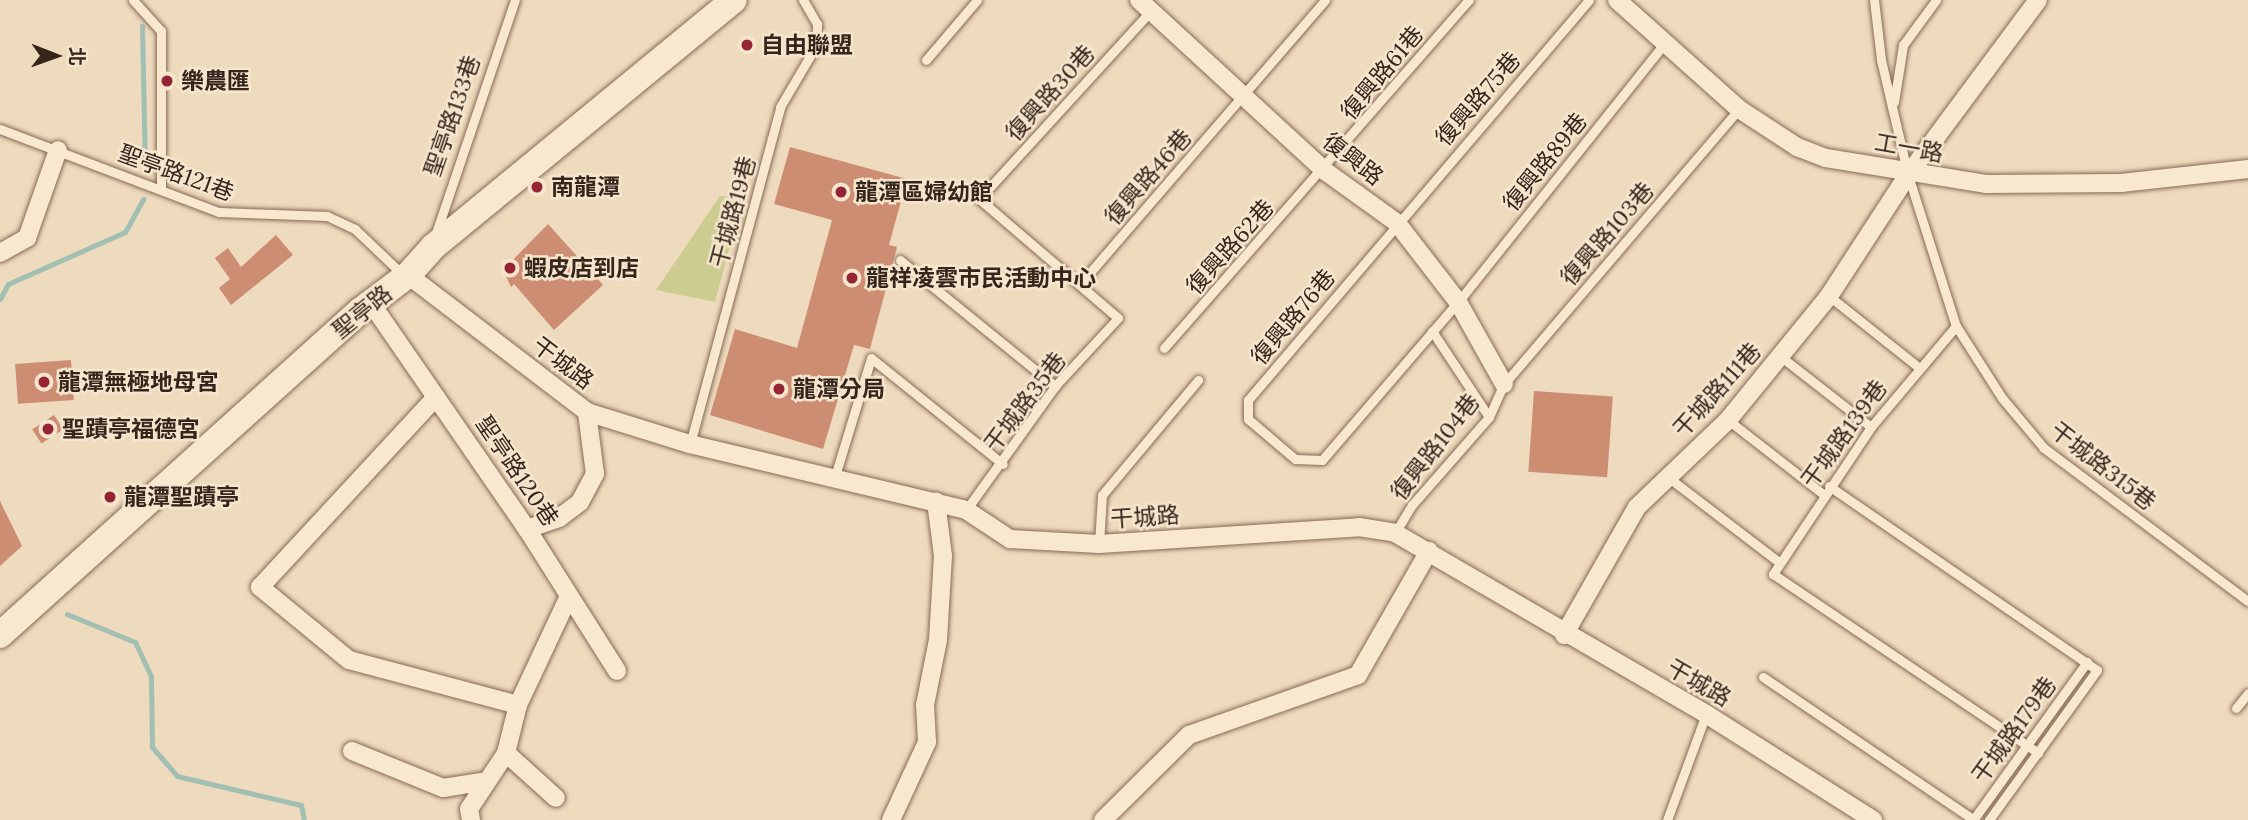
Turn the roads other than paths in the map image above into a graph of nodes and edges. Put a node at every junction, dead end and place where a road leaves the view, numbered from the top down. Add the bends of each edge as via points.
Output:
1 (134, 0) edge
2 (515, 0) edge
3 (734, 0) edge
4 (803, 0) edge
5 (977, 0) edge
6 (1325, 0) edge
7 (1469, 0) edge
8 (1589, 0) edge
9 (1617, 0) edge
10 (1874, 0) edge
11 (1936, 0) edge
12 (2038, 0) edge
13 (1144, 7) edge
14 (1663, 46) junction
15 (926, 60) dead end
16 (1245, 96) junction
17 (1739, 109) junction
18 (1894, 110) junction
19 (0, 129) edge
20 (58, 150) junction
21 (2248, 169) edge
22 (1325, 171) junction
23 (1908, 175) junction
24 (161, 189) junction
25 (1397, 223) junction
26 (433, 247) junction
27 (0, 253) edge
28 (900, 260) dead end
29 (408, 275) junction
30 (1080, 284) junction
31 (1829, 296) junction
32 (1458, 302) junction
33 (371, 303) junction
34 (1956, 326) junction
35 (1432, 331) junction
36 (1164, 348) dead end
37 (1780, 356) junction
38 (1917, 366) junction
39 (1198, 380) dead end
40 (1504, 384) junction
41 (1055, 386) junction
42 (436, 397) junction
43 (587, 412) junction
44 (1489, 417) junction
45 (1728, 420) junction
46 (1871, 427) junction
47 (690, 444) junction
48 (1003, 464) junction
49 (835, 476) junction
50 (1669, 478) junction
51 (1826, 490) junction
52 (936, 501) junction
53 (966, 510) junction
54 (527, 528) junction
55 (1395, 533) junction
56 (1098, 544) junction
57 (1429, 551) junction
58 (1779, 562) junction
59 (569, 596) junction
60 (2248, 601) edge
61 (0, 635) edge
62 (1564, 635) junction
63 (2087, 662) junction
64 (617, 671) dead end
65 (1763, 677) dead end
66 (2248, 693) edge
67 (518, 705) junction
68 (2236, 709) dead end
69 (1706, 714) junction
70 (2027, 744) junction
71 (352, 751) dead end
72 (506, 753) junction
73 (2038, 753) junction
74 (482, 782) junction
75 (556, 798) dead end
76 (898, 819) edge
77 (471, 820) edge
78 (1103, 820) edge
79 (1667, 820) edge
80 (1873, 820) edge
81 (1973, 820) edge
82 (1989, 820) edge

1 - 24 lane via 161,31
2 - 26 lane, 聖亭路133巷 via 442,202
3 - 26 street, 聖亭路
4 - 47 lane, 干城路19巷 via 817,23 817,46 780,107
5 - 15 lane
6 - 16 lane, 復興路46巷
7 - 22 lane, 復興路61巷
8 - 25 lane, 復興路75巷
9 - 14 street, 工一路
10 - 18 lane, 干城路315巷
11 - 18 lane via 1903,45
12 - 23 street, 干城路111巷
13 - 16 street, 復興路
13 - 30 lane, 復興路30巷 via 979,199
14 - 17 street, 工一路
14 - 32 lane, 復興路89巷
16 - 22 street, 復興路
16 - 30 lane, 復興路46巷
17 - 23 street, 工一路 via 1797,148
17 - 40 lane, 復興路103巷
18 - 23 lane, 干城路315巷
19 - 20 lane, 聖亭路121巷
20 - 24 lane, 聖亭路121巷
20 - 27 street via 27,238
21 - 23 street, 工一路 via 2122,183 1987,184
22 - 25 street, 復興路
22 - 36 lane, 復興路62巷
23 - 31 street, 干城路111巷
23 - 34 lane, 干城路315巷
24 - 29 lane, 聖亭路121巷 via 244,217 312,212 327,216 355,229 395,271
25 - 32 street, 復興路
25 - 35 lane, 復興路76巷 via 1248,400 1248,419 1295,459 1322,460
26 - 29 street, 聖亭路
28 - 41 lane
29 - 33 street, 聖亭路
29 - 43 street, 干城路
30 - 41 lane, 干城路35巷 via 1118,318
31 - 37 street, 干城路111巷
31 - 38 lane
32 - 35 lane, 復興路89巷
32 - 40 street, 復興路
33 - 42 street, 聖亭路120巷
33 - 61 street, 聖亭路
34 - 38 lane, 干城路139巷
34 - 60 lane, 干城路315巷 via 2002,398 2044,448
35 - 44 lane
37 - 45 street, 干城路111巷
37 - 46 lane
38 - 46 lane, 干城路139巷
39 - 56 lane via 1102,495
40 - 44 lane, 復興路104巷
41 - 48 lane, 干城路35巷
42 - 54 street, 聖亭路120巷
42 - 67 street via 260,587 349,660
43 - 47 street, 干城路
43 - 54 street via 595,474 570,510
44 - 55 lane, 復興路104巷 via 1412,505
45 - 50 street, 干城路111巷
45 - 51 lane
46 - 51 lane, 干城路139巷
47 - 49 street, 干城路
48 - 49 lane via 871,358
48 - 53 lane, 干城路35巷
49 - 52 street, 干城路
50 - 58 lane
50 - 62 street, 干城路111巷 via 1637,507
51 - 58 lane, 干城路139巷
51 - 63 lane
52 - 53 street, 干城路
52 - 76 street via 943,556 938,640 925,705 927,742 908,777
53 - 56 street, 干城路 via 1010,539
54 - 59 street, 聖亭路120巷
55 - 56 street, 干城路 via 1359,527
55 - 57 street, 干城路
57 - 62 street, 干城路
57 - 78 street via 1358,675 1189,735
58 - 70 lane, 干城路139巷 via 1773,574
59 - 64 street, 聖亭路120巷
59 - 67 street
62 - 69 street, 干城路
63 - 70 lane, 干城路179巷
63 - 73 lane via 2097,670
65 - 81 lane
66 - 68 lane
67 - 72 street
69 - 79 lane
69 - 80 street, 干城路
70 - 73 lane
70 - 81 lane, 干城路179巷
71 - 74 street via 443,788
72 - 74 street
72 - 75 street
73 - 82 lane
74 - 77 street via 469,809

